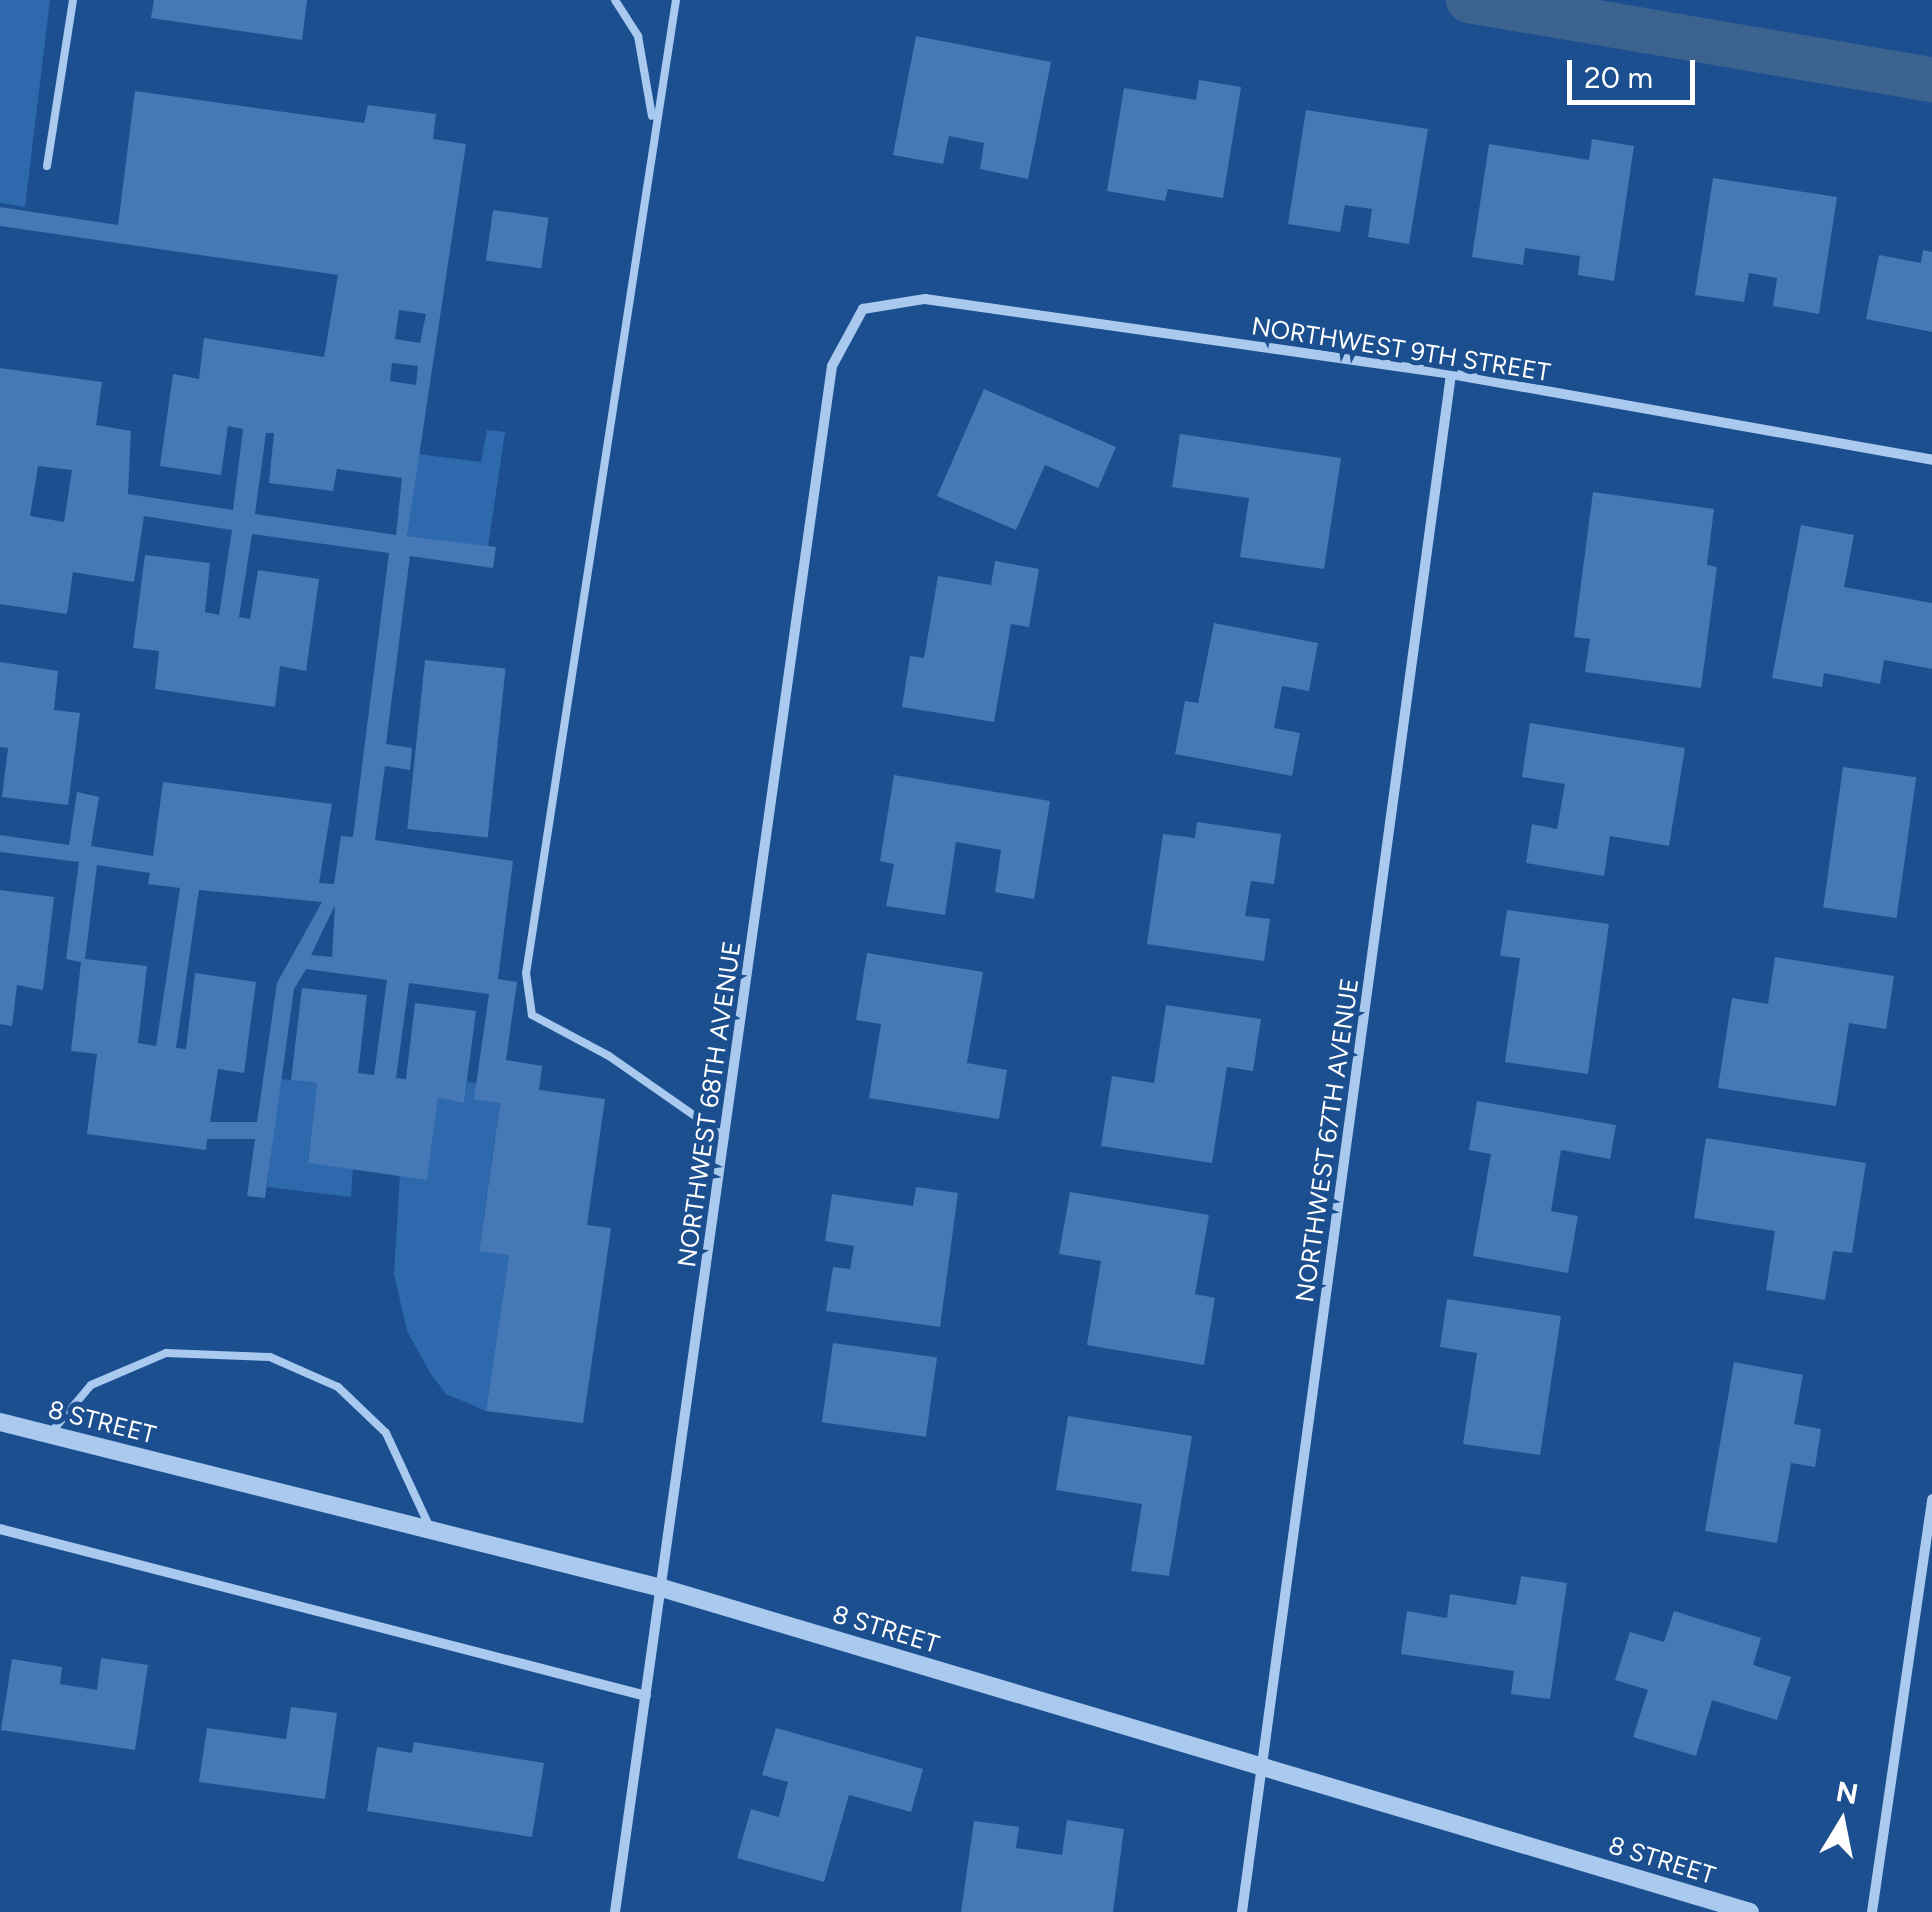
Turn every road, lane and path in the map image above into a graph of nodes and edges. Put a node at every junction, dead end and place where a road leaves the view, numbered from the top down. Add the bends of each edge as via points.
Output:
1 (72, 0) edge
2 (614, 0) edge
3 (676, 0) edge
4 (653, 120) junction
5 (47, 166) dead end
6 (863, 309) joint
7 (1452, 374) junction
8 (1932, 460) edge
9 (725, 1137) junction
10 (0, 1422) edge
11 (49, 1434) junction
12 (1932, 1498) edge
13 (0, 1529) edge
14 (430, 1530) junction
15 (662, 1588) junction
16 (646, 1696) junction
17 (1261, 1767) junction
18 (615, 1912) edge
19 (1242, 1912) edge
20 (1750, 1912) edge
21 (1872, 1912) edge

1 - 5 lane
2 - 4 lane via 638,36
3 - 4 lane
4 - 9 lane via 526,972 532,1016 609,1056
6 - 7 street, NORTHWEST 9TH STREET via 924,299
6 - 9 street, NORTHWEST 68TH AVENUE via 832,366
7 - 8 street, NORTHWEST 9TH STREET
7 - 17 street, NORTHWEST 67TH AVENUE
9 - 15 street, NORTHWEST 68TH AVENUE
10 - 11 street, 8 STREET
11 - 14 street, 8 STREET
11 - 14 lane via 90,1385 166,1353 270,1358 338,1387 386,1433
12 - 21 street
13 - 16 street
14 - 15 street, 8 STREET
15 - 16 street, NORTHWEST 68TH AVENUE
15 - 17 street, 8 STREET
16 - 18 street, NORTHWEST 68TH AVENUE
17 - 19 street, NORTHWEST 67TH AVENUE
17 - 20 street, 8 STREET

